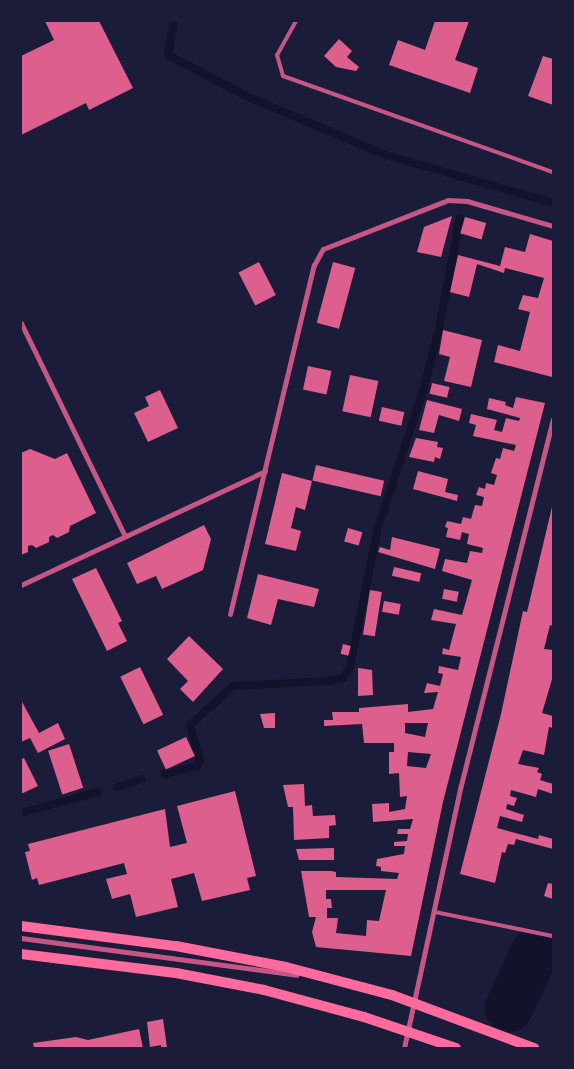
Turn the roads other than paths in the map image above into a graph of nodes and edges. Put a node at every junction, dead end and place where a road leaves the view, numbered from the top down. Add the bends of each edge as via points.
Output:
1 (296, 21) edge
2 (553, 172) edge
3 (553, 226) edge
4 (21, 323) edge
5 (553, 419) edge
6 (265, 471) junction
7 (125, 536) junction
8 (21, 584) edge
9 (230, 614) dead end
10 (435, 912) junction
11 (21, 926) edge
12 (553, 936) edge
13 (21, 938) edge
14 (21, 954) edge
15 (345, 981) junction
16 (414, 1002) junction
17 (407, 1032) junction
18 (404, 1048) edge
19 (456, 1048) edge
20 (534, 1048) edge

1 - 2 lane via 278,55 283,76
3 - 6 street via 467,200 448,200 323,249 314,265
4 - 7 street
5 - 10 street via 461,785
6 - 7 street
6 - 9 street
7 - 8 street
10 - 12 lane
10 - 16 street
11 - 15 main road via 203,950
13 - 15 street
14 - 17 main road via 212,980 295,998
15 - 16 main road
16 - 17 street
16 - 20 main road
17 - 18 street
17 - 19 main road

